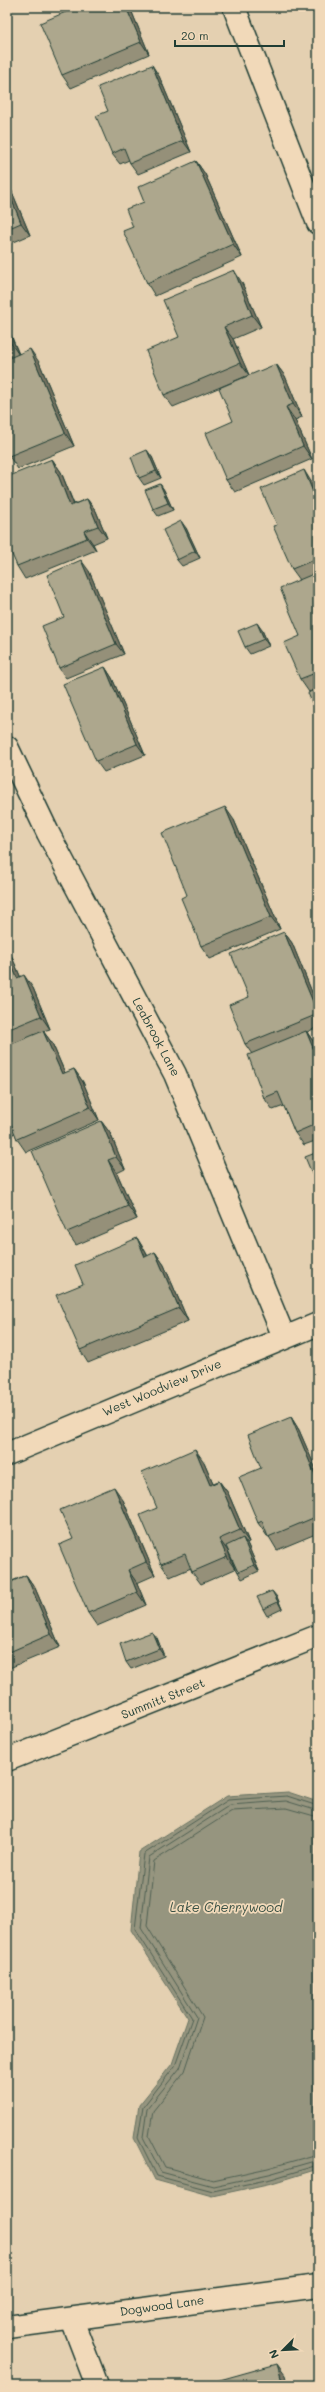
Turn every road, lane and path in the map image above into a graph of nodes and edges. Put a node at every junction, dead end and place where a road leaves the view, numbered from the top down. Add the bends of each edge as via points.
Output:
1 (234, 7) edge
2 (318, 223) edge
3 (7, 747) edge
4 (318, 1324) edge
5 (284, 1337) junction
6 (7, 1454) edge
7 (318, 1636) edge
8 (7, 1760) edge
9 (318, 2286) edge
10 (72, 2320) junction
11 (7, 2327) edge
12 (97, 2385) edge

1 - 2 street
3 - 5 street, Leabrook Lane via 48,833 175,1074
4 - 5 street, West Woodview Drive
5 - 6 street, West Woodview Drive
7 - 8 street, Summitt Street
9 - 10 street, Dogwood Lane
10 - 11 street, Dogwood Lane
10 - 12 street

